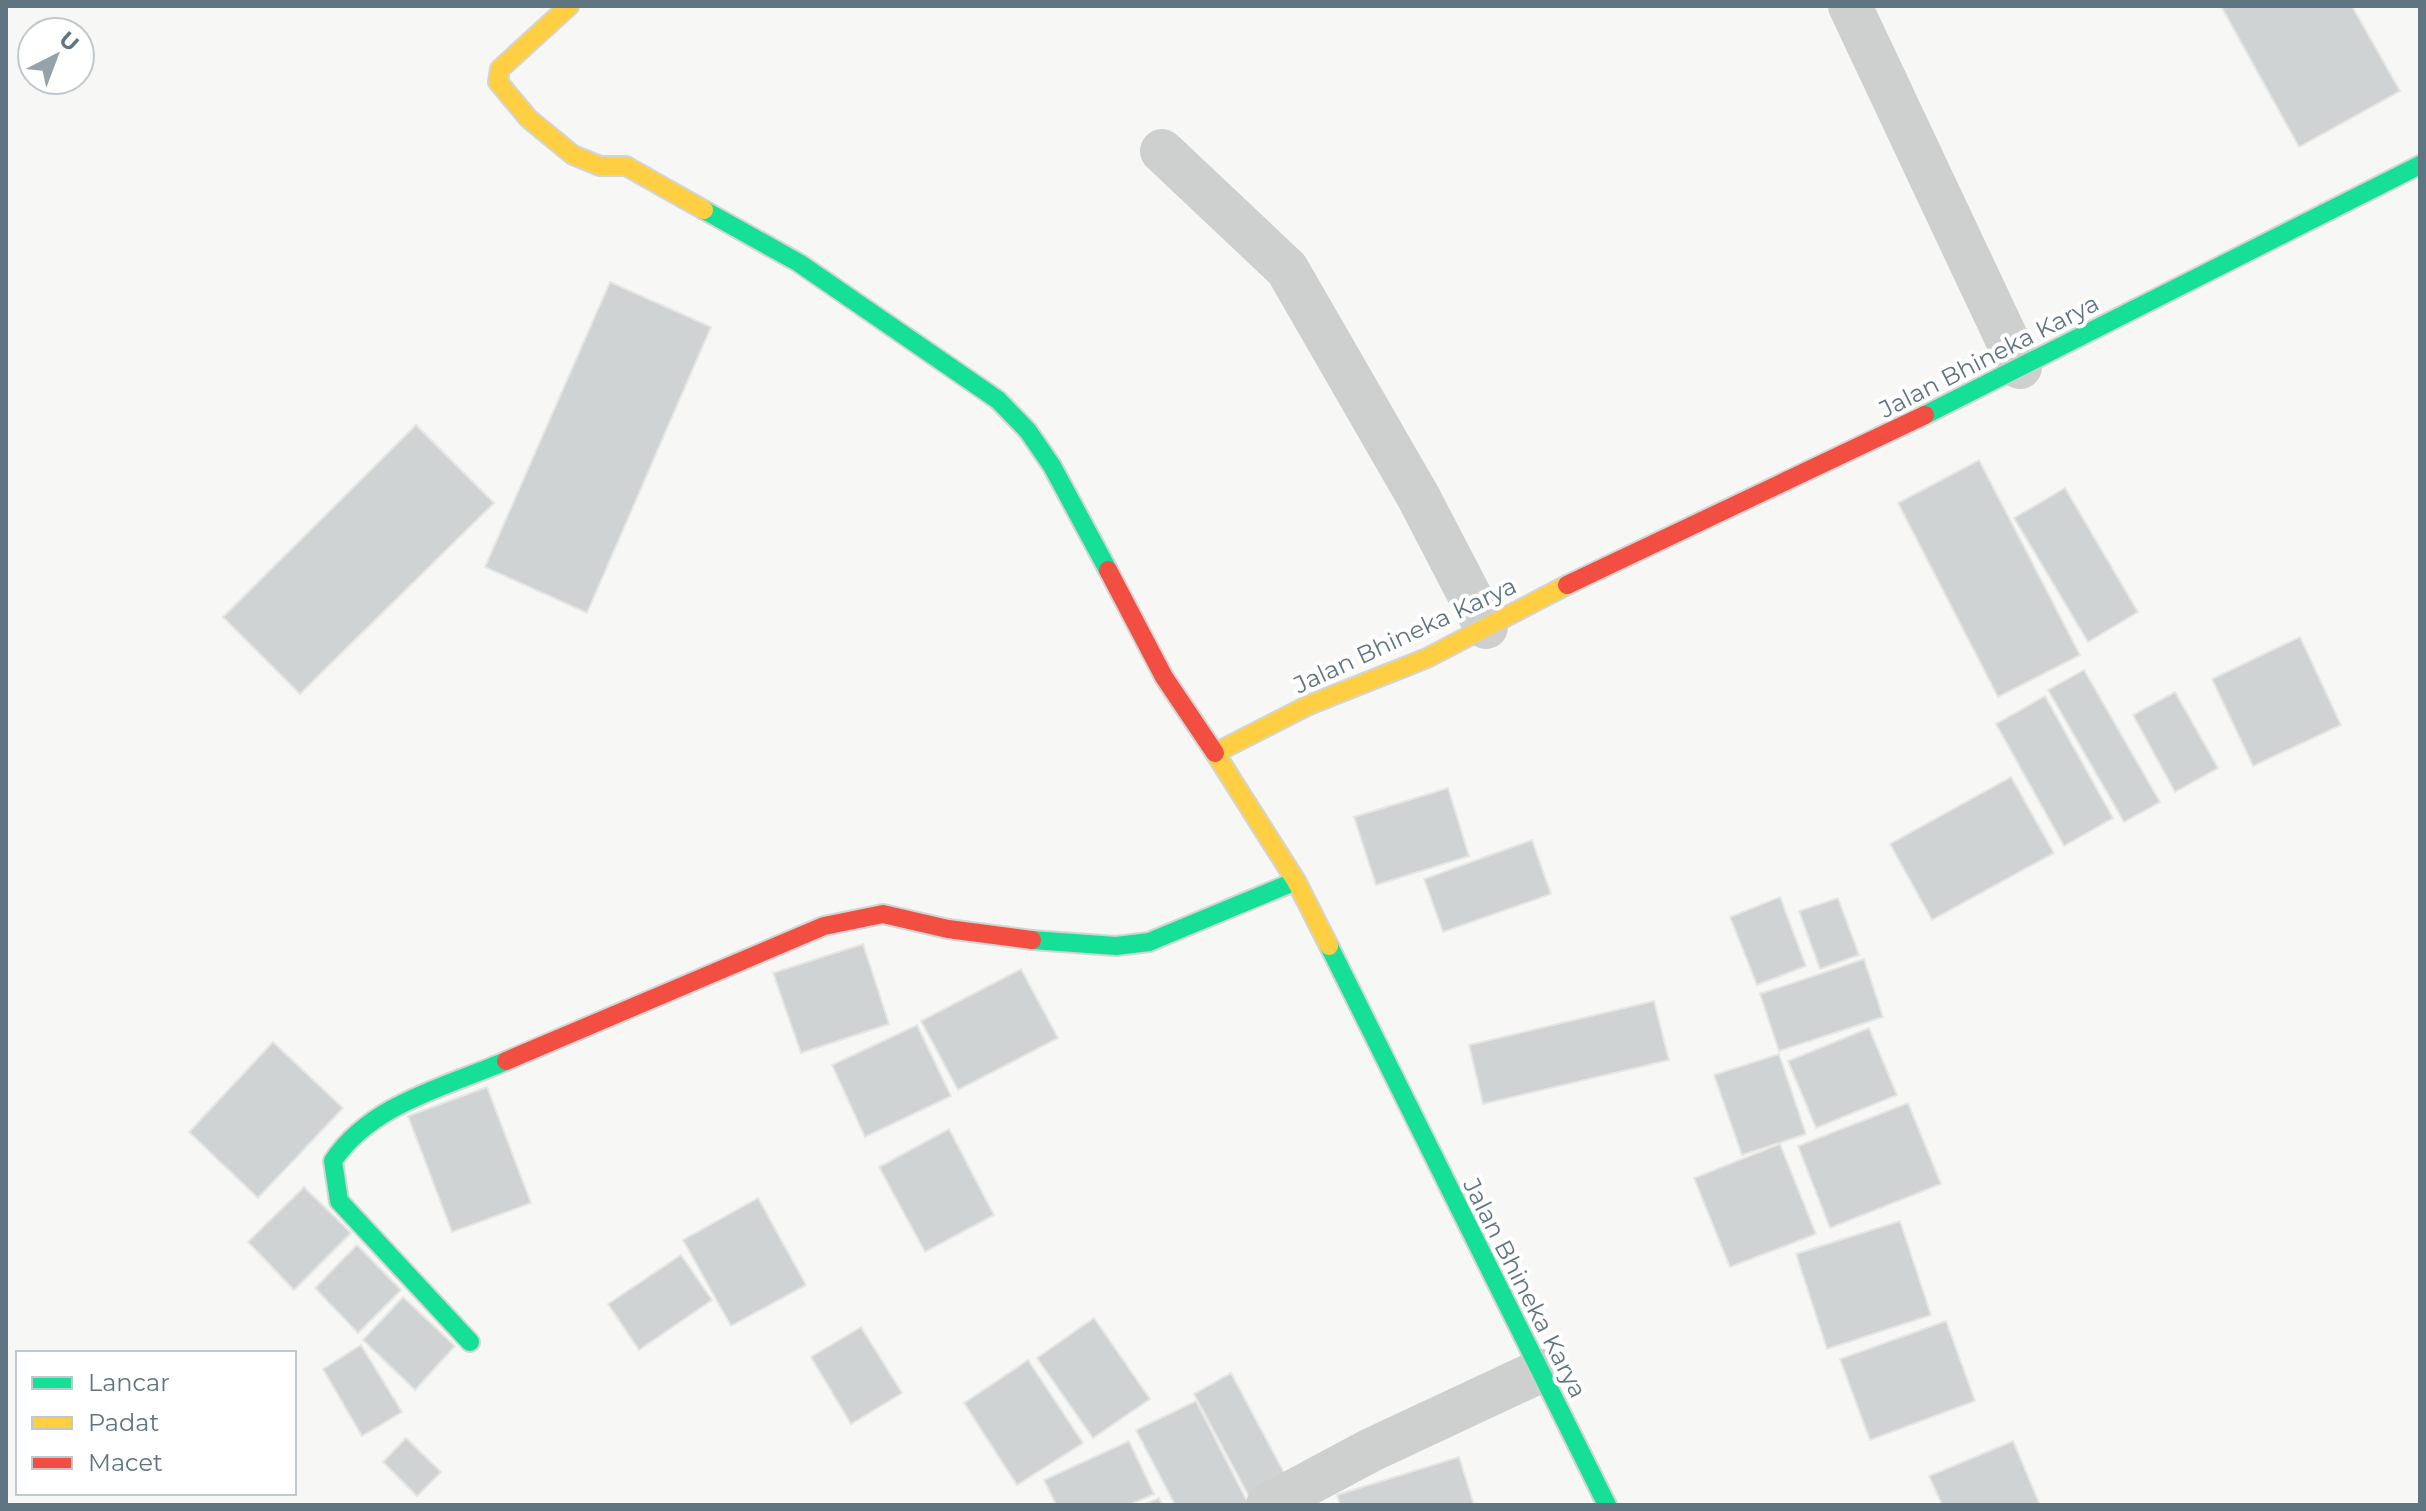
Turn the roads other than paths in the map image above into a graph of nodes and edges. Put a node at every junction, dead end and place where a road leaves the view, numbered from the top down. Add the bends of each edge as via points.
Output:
1 (569, 6) edge
2 (1850, 6) edge
3 (1162, 151) dead end
4 (2420, 165) edge
5 (2020, 367) junction
6 (1486, 627) junction
7 (1215, 753) junction
8 (1296, 881) junction
9 (470, 1342) dead end
10 (1540, 1371) junction
11 (1268, 1505) edge
12 (1607, 1505) edge

1 - 7 street via 500,69 498,82 506,96 565,149 600,166 626,166 799,263 1017,417 1064,486 1158,666
2 - 5 street
3 - 6 street via 1287,269 1419,498
4 - 5 street, Jalan Bhineka Karya
5 - 6 street, Jalan Bhineka Karya
6 - 7 street, Jalan Bhineka Karya
7 - 8 street, Jalan Bhineka Karya
8 - 9 street via 1181,931 1127,945 1019,939 883,914 824,926 378,1115 349,1137 333,1161 339,1201
8 - 10 street, Jalan Bhineka Karya
10 - 11 street
10 - 12 street, Jalan Bhineka Karya

